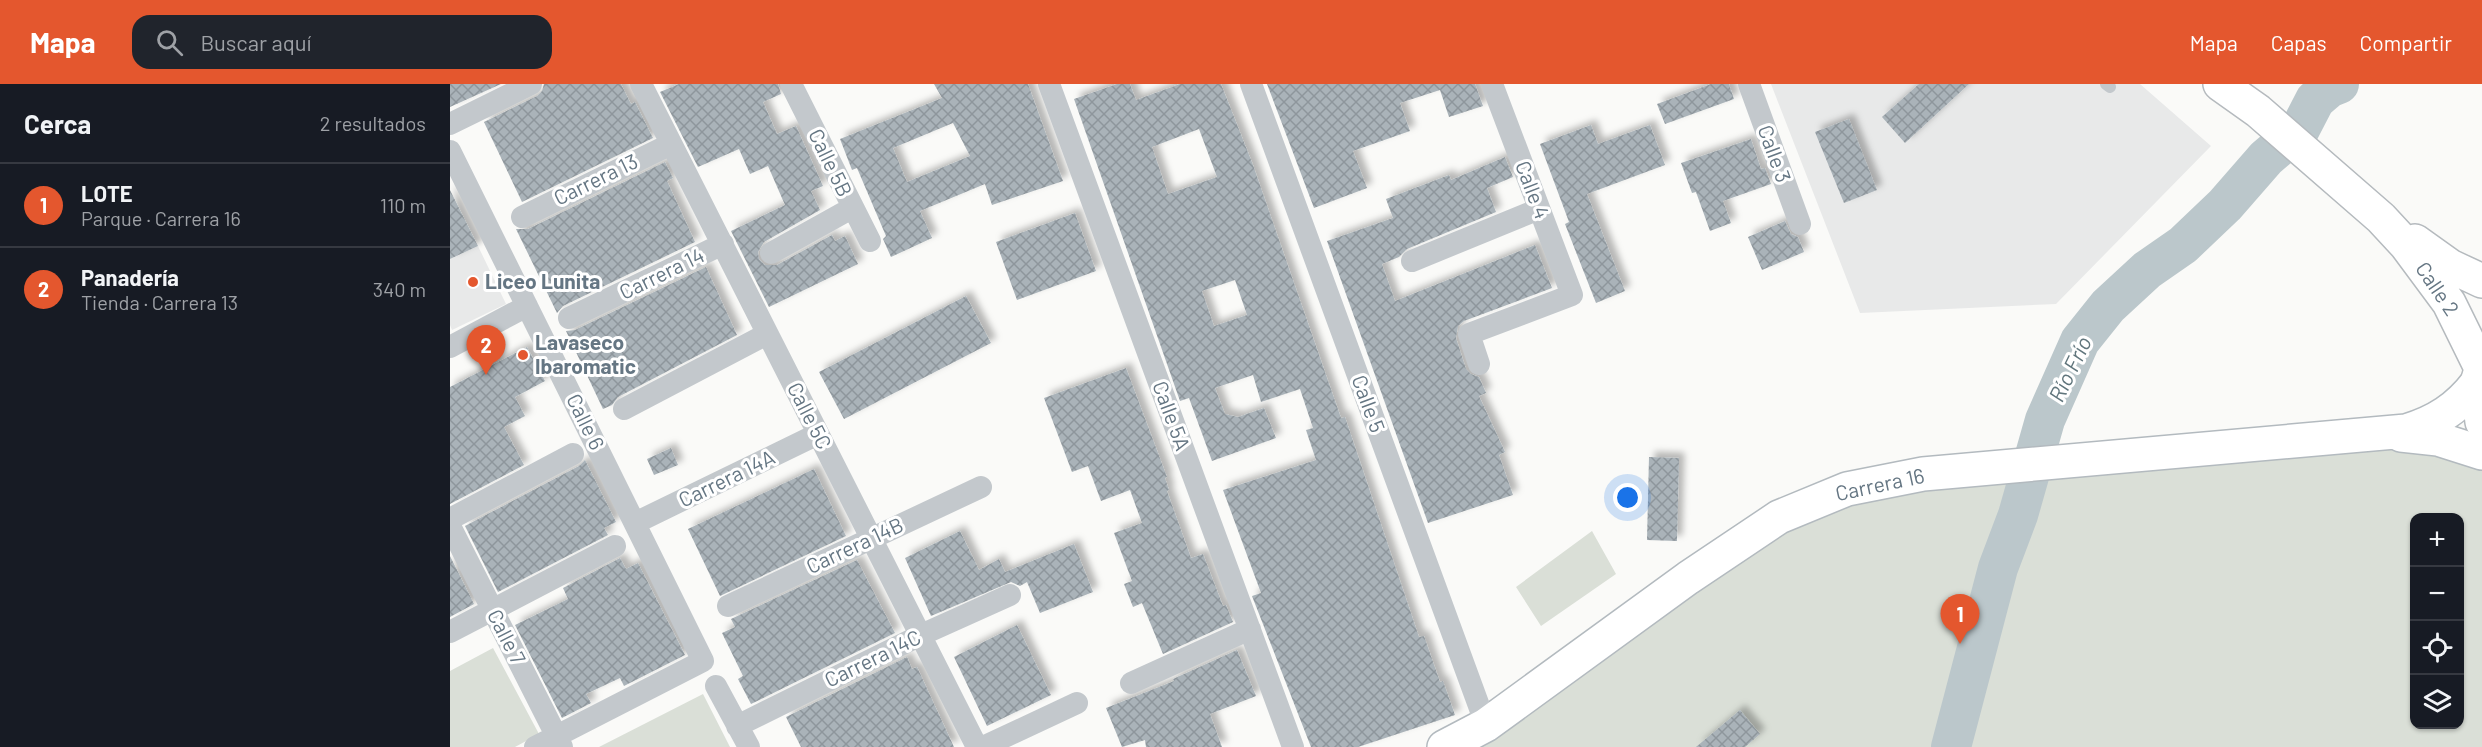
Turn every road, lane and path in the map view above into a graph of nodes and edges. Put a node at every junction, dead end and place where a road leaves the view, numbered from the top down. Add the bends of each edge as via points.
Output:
1 (531, 84) edge
2 (641, 84) edge
3 (791, 84) edge
4 (1049, 84) edge
5 (1251, 84) edge
6 (1492, 84) edge
7 (1749, 84) edge
8 (2220, 84) edge
9 (2237, 84) edge
10 (2258, 111) junction
11 (450, 124) edge
12 (671, 144) junction
13 (450, 151) edge
14 (852, 208) junction
15 (1539, 209) junction
16 (522, 217) dead end
17 (2381, 218) junction
18 (1800, 224) dead end
19 (870, 241) dead end
20 (723, 244) junction
21 (771, 253) dead end
22 (1412, 261) dead end
23 (2482, 281) edge
24 (527, 306) junction
25 (569, 318) dead end
26 (767, 333) junction
27 (450, 347) edge
28 (1479, 364) dead end
29 (2480, 372) edge
30 (624, 409) dead end
31 (2482, 422) edge
32 (818, 434) junction
33 (2390, 434) junction
34 (2482, 453) edge
35 (573, 454) dead end
36 (981, 487) dead end
37 (450, 519) edge
38 (635, 523) junction
39 (450, 526) edge
40 (872, 539) junction
41 (615, 546) dead end
42 (1010, 595) dead end
43 (728, 606) dead end
44 (492, 610) junction
45 (1250, 629) junction
46 (450, 632) edge
47 (921, 635) junction
48 (1131, 684) dead end
49 (716, 686) dead end
50 (1077, 703) dead end
51 (1486, 725) junction
52 (737, 726) junction
53 (560, 742) edge
54 (535, 747) edge
55 (749, 747) edge
56 (977, 747) edge
57 (983, 747) edge
58 (1293, 747) edge
59 (1444, 747) edge

1 - 11 street
2 - 12 street, Calle 5C
3 - 14 street, Calle 5B
4 - 45 street, Calle 5A
5 - 51 street, Calle 5
6 - 15 street, Calle 4
7 - 18 street, Calle 3
8 - 10 street
9 - 10 street
10 - 17 street, Calle 2
12 - 16 street, Carrera 13
12 - 20 street, Calle 5C
13 - 24 street, Calle 6
14 - 19 street, Calle 5B
14 - 21 street
15 - 22 street
15 - 28 street, Calle 4 via 1572,295 1469,334
17 - 23 street, Calle 2 via 2450,266
17 - 29 street, Calle 2 via 2434,280 2455,314
20 - 25 street, Carrera 14
20 - 26 street, Calle 5C
24 - 27 street
24 - 38 street, Calle 6
26 - 30 street
26 - 32 street, Calle 5C
29 - 31 street, Calle 2
29 - 33 street, Carrera 16 via 2460,403 2439,419
32 - 38 street, Carrera 14A
32 - 40 street, Calle 5C
33 - 34 street, Carrera 16 via 2438,440
33 - 51 street, Carrera 16 via 1923,474 1847,489 1779,517
35 - 37 street
36 - 40 street, Carrera 14B
38 - 53 street, Calle 6 via 703,661
39 - 44 street, Calle 7
40 - 43 street, Carrera 14B
40 - 47 street, Calle 5C
41 - 44 street
42 - 47 street, Carrera 14C
44 - 46 street
44 - 53 street, Calle 7
45 - 48 street
45 - 58 street, Calle 5A
47 - 52 street, Carrera 14C
47 - 56 street, Calle 5C
49 - 52 street
50 - 57 street
51 - 59 street, Carrera 16
52 - 55 street
53 - 54 street

